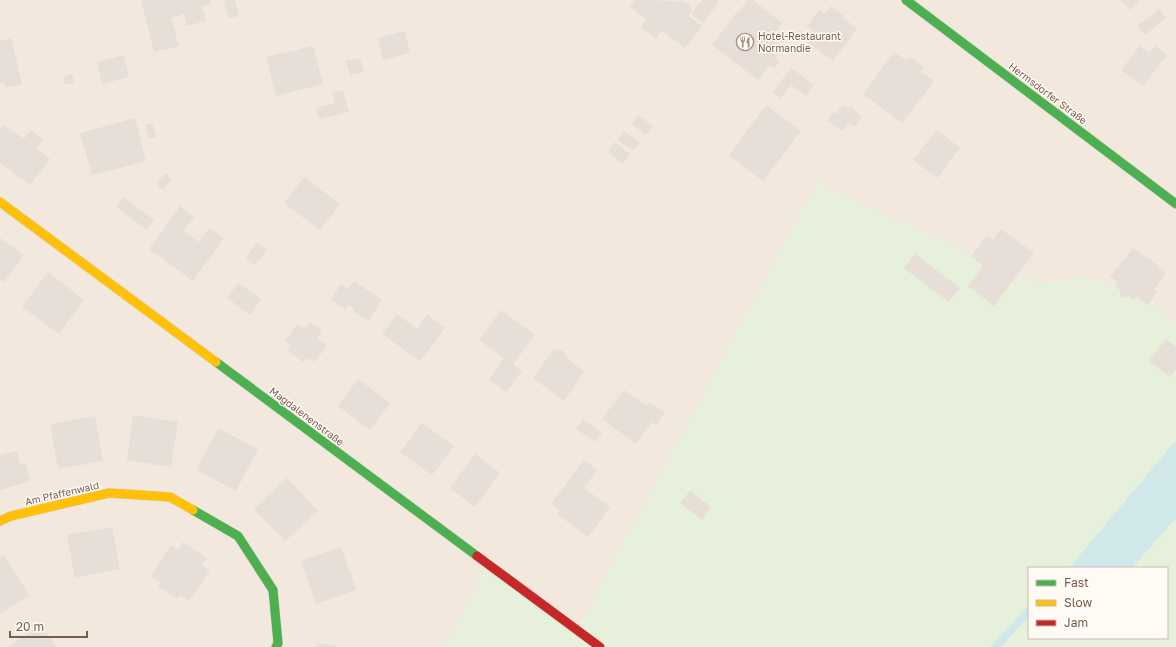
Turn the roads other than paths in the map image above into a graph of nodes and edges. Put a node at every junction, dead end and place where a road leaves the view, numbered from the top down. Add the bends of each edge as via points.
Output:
1 (906, 0) edge
2 (0, 202) edge
3 (1176, 204) edge
4 (0, 521) edge
5 (276, 647) edge
6 (600, 647) edge

1 - 3 street, Hermsdorfer Straße
2 - 6 street, Magdalenenstraße
4 - 5 street, Am Pfaffenwald via 10,516 109,493 170,497 238,536 273,590 278,643

